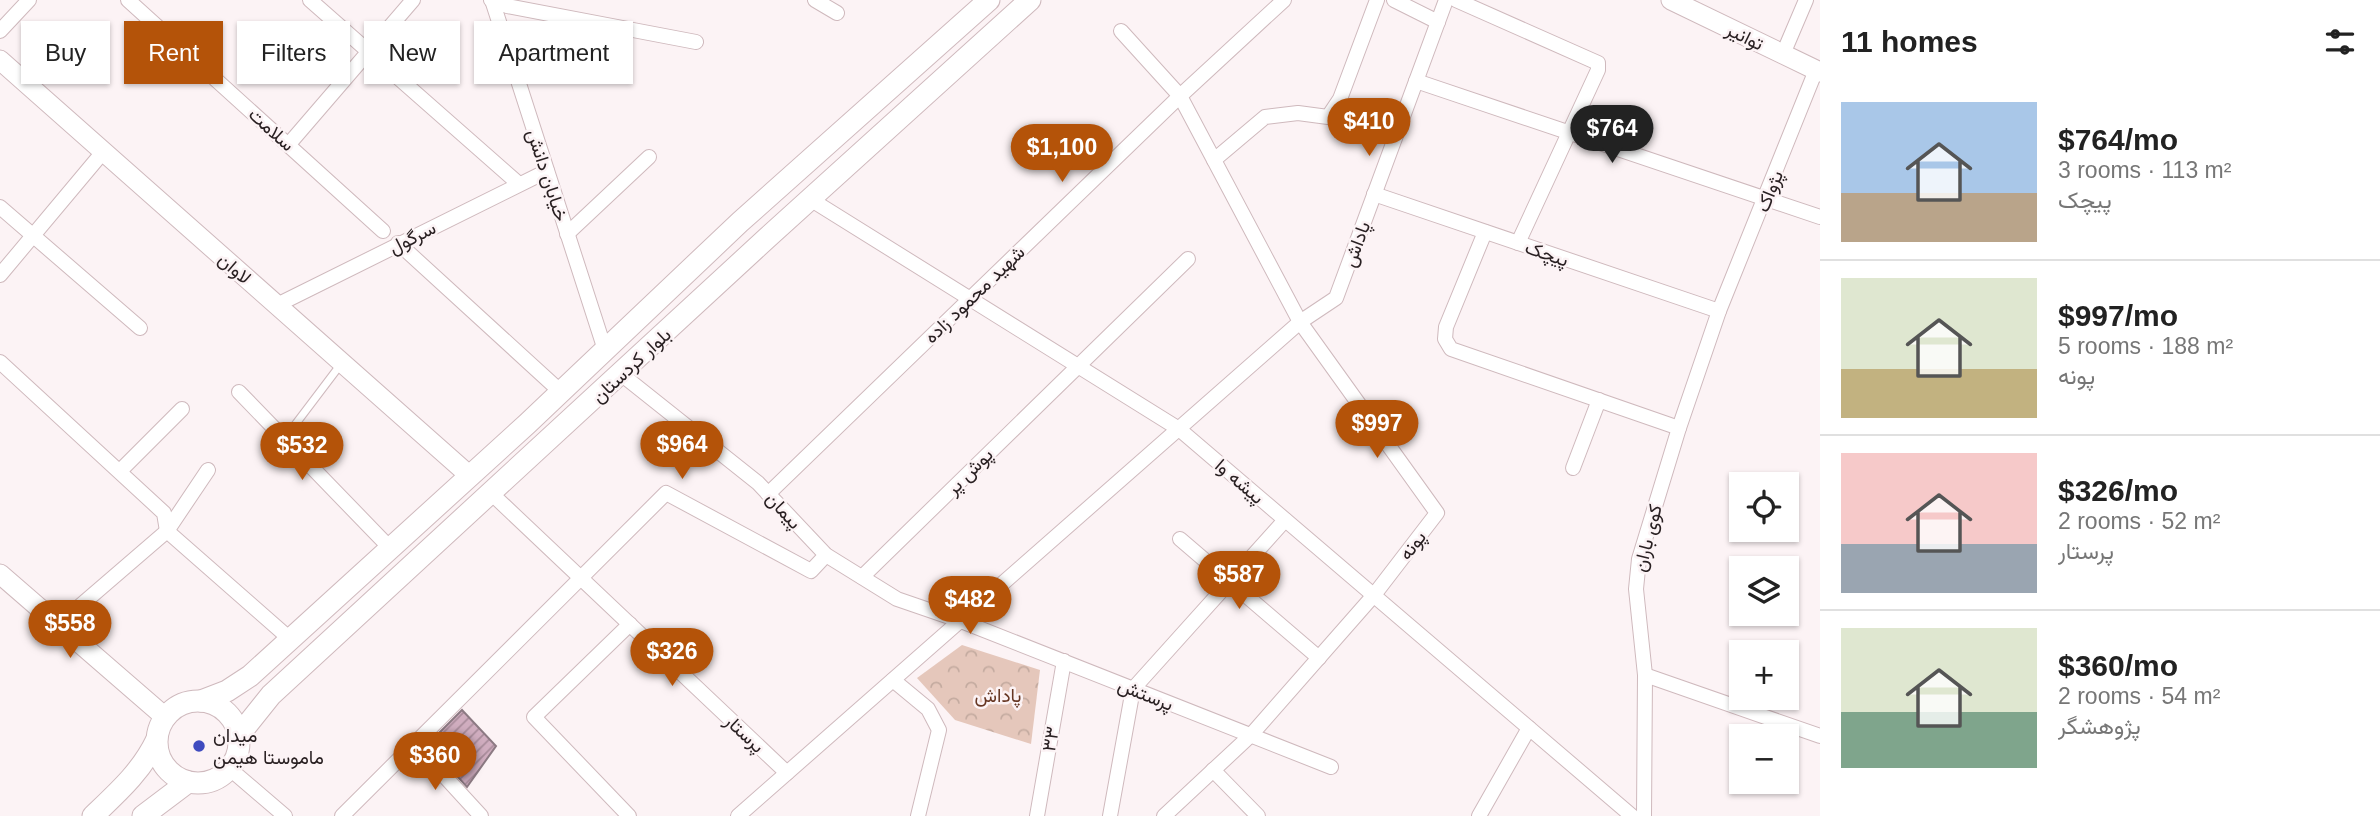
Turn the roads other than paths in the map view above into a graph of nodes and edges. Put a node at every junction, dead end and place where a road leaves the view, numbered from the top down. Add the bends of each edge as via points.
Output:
1 (29, 0) edge
2 (128, 0) edge
3 (310, 0) edge
4 (413, 0) edge
5 (492, 0) edge
6 (815, 0) edge
7 (989, 0) edge
8 (1030, 0) edge
9 (1284, 0) edge
10 (1377, 0) edge
11 (1394, 0) edge
12 (1446, 0) edge
13 (1456, 0) edge
14 (1671, 0) edge
15 (1806, 0) edge
16 (837, 13) dead end
17 (395, 21) edge
18 (1438, 22) junction
19 (0, 31) edge
20 (1121, 31) dead end
21 (696, 42) dead end
22 (364, 50) edge
23 (1783, 54) junction
24 (364, 56) edge
25 (0, 60) edge
26 (1818, 71) edge
27 (1416, 81) junction
28 (403, 84) edge
29 (1180, 96) junction
30 (1569, 132) junction
31 (289, 144) junction
32 (103, 152) junction
33 (649, 157) dead end
34 (1214, 160) junction
35 (547, 171) junction
36 (519, 184) junction
37 (1374, 194) junction
38 (810, 199) junction
39 (1767, 199) junction
40 (0, 208) edge
41 (1820, 217) edge
42 (383, 231) dead end
43 (1485, 232) junction
44 (567, 234) junction
45 (33, 236) junction
46 (398, 243) junction
47 (1518, 243) junction
48 (1188, 259) dead end
49 (0, 275) edge
50 (969, 299) junction
51 (277, 306) junction
52 (1719, 311) junction
53 (1300, 323) junction
54 (140, 328) dead end
55 (605, 350) junction
56 (0, 362) edge
57 (342, 363) junction
58 (1077, 366) junction
59 (621, 374) junction
60 (239, 392) dead end
61 (561, 392) junction
62 (1599, 400) junction
63 (182, 409) dead end
64 (1679, 428) junction
65 (1179, 429) junction
66 (284, 439) junction
67 (1573, 468) dead end
68 (121, 470) junction
69 (208, 470) dead end
70 (470, 476) junction
71 (492, 494) junction
72 (768, 494) junction
73 (1285, 520) junction
74 (167, 531) junction
75 (1180, 539) dead end
76 (390, 548) junction
77 (826, 555) junction
78 (862, 577) junction
79 (581, 578) junction
80 (2, 580) edge
81 (1230, 580) junction
82 (1374, 595) junction
83 (961, 621) junction
84 (59, 624) junction
85 (630, 624) junction
86 (290, 639) junction
87 (1318, 658) junction
88 (1063, 661) junction
89 (1645, 676) junction
90 (893, 680) junction
91 (1133, 689) junction
92 (201, 701) junction
93 (165, 717) junction
94 (1529, 728) junction
95 (239, 735) junction
96 (1251, 735) junction
97 (1820, 736) edge
98 (156, 741) junction
99 (415, 744) junction
100 (1331, 767) dead end
101 (230, 769) junction
102 (1213, 769) junction
103 (787, 773) junction
104 (188, 782) junction
105 (93, 816) edge
106 (143, 816) edge
107 (285, 816) edge
108 (342, 816) edge
109 (481, 816) edge
110 (629, 816) edge
111 (738, 816) edge
112 (918, 816) edge
113 (1037, 816) edge
114 (1110, 816) edge
115 (1164, 816) edge
116 (1258, 816) edge
117 (1479, 816) edge
118 (1632, 816) edge
119 (1644, 816) edge

1 - 19 street
2 - 31 street, سلامت
3 - 22 street
4 - 17 street
5 - 21 street
5 - 35 street, خیابان دانش
6 - 16 street
7 - 55 main road, بلوار کردستان via 740,222
8 - 38 main road, بلوار کردستان
9 - 29 street, شهید محمود زاده
10 - 34 street via 1340,99 1328,117 1298,113 1265,117
11 - 18 street
12 - 18 street, پاداش
13 - 30 street via 1598,63
14 - 23 street, توانیر
15 - 23 street
18 - 27 street, پاداش
20 - 29 street
23 - 26 street, توانیر
24 - 31 street
25 - 32 street, لاوان
26 - 39 street, پژواک
27 - 30 street
27 - 37 street, پاداش
28 - 36 street
29 - 34 street
29 - 50 street, شهید محمود زاده
30 - 39 street
30 - 47 street
31 - 42 street, سلامت
32 - 45 street
32 - 51 street, لاوان
33 - 44 street
34 - 53 street
35 - 36 street, سرگول
35 - 44 street, خیابان دانش
36 - 46 street, سرگول
37 - 43 street, پیچک
37 - 53 street, پاداش via 1336,298
38 - 50 street, پیشه وا
38 - 59 main road, بلوار کردستان
39 - 41 street
39 - 52 street, پژواک
40 - 45 street
43 - 47 street, پیچک
43 - 62 street via 1446,327 1445,339 1451,349
44 - 55 street, خیابان دانش
45 - 49 street
45 - 54 street
46 - 51 street, سرگول
46 - 61 street
47 - 52 street, پیچک
48 - 58 street, پوش پر
50 - 58 street, پیشه وا
50 - 72 street, شهید محمود زاده
51 - 57 street, لاوان
52 - 64 street, کوی باران
53 - 65 street, پاداش
53 - 82 street, پونه via 1437,513
55 - 61 main road, بلوار کردستان
56 - 68 street
57 - 66 lane
57 - 70 street, لاوان
58 - 65 street, پیشه وا
58 - 78 street, پوش پر
59 - 71 main road, بلوار کردستان
59 - 72 street, پیمان
60 - 66 street
61 - 70 main road, بلوار کردستان
62 - 64 street
62 - 67 street
63 - 68 street
64 - 89 street, کوی باران via 1639,559 1636,590
65 - 73 street, پیشه وا
65 - 83 street, پاداش
66 - 76 street
68 - 74 street via 164,513
69 - 74 street
70 - 76 main road, بلوار کردستان
71 - 79 street, پرستار
71 - 95 main road, بلوار کردستان via 271,695
72 - 77 street, پیمان
73 - 81 street
73 - 82 street, پیشه وا
74 - 84 street
74 - 86 street
75 - 81 street
76 - 86 main road, بلوار کردستان
77 - 78 street, پیمان
77 - 79 street via 811,571 666,493
78 - 83 street, پیمان via 897,599
79 - 85 street, پرستار
79 - 99 street
80 - 84 street
81 - 87 street
81 - 91 street
82 - 87 street
82 - 94 street, پیشه وا
83 - 88 street, پرستش
83 - 90 street, پاداش
84 - 93 street
85 - 103 street, پرستار
85 - 110 street via 534,717
86 - 92 main road, بلوار کردستان via 250,676
87 - 96 street
88 - 91 street, پرستش
88 - 113 street, ۳۳
89 - 97 street
89 - 119 street, کوی باران
90 - 103 street, پاداش
90 - 112 street via 928,709 939,730
91 - 96 street, پرستش
91 - 114 street
92 - 93 main road via 187,702
92 - 95 main road via 226,711
93 - 98 main road
94 - 117 street
94 - 118 street, پیشه وا
95 - 101 main road via 239,749
96 - 100 street, پرستش
96 - 102 street
98 - 104 main road via 165,767
98 - 105 main road via 147,760
99 - 108 street
99 - 109 street
101 - 104 main road via 215,780
101 - 107 street
102 - 115 street
102 - 116 street
103 - 111 street, پاداش
104 - 106 main road

